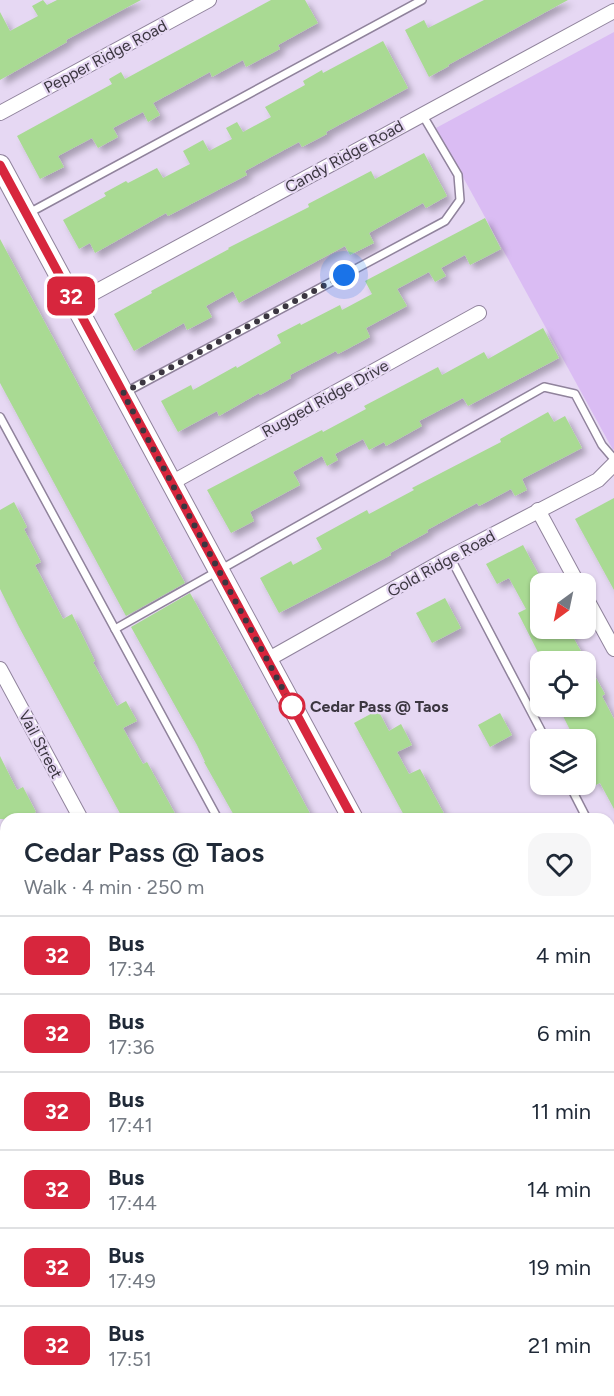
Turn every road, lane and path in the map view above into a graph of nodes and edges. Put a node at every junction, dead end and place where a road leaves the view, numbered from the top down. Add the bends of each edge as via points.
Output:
1 (209, 0) edge
2 (422, 0) edge
3 (614, 11) edge
4 (0, 113) edge
5 (422, 114) junction
6 (0, 165) edge
7 (27, 214) junction
8 (75, 303) junction
9 (479, 314) dead end
10 (123, 393) junction
11 (0, 417) edge
12 (614, 459) edge
13 (614, 464) edge
14 (171, 483) junction
15 (538, 510) junction
16 (450, 557) junction
17 (218, 571) junction
18 (572, 573) edge
19 (596, 616) edge
20 (115, 629) junction
21 (614, 649) edge
22 (267, 660) junction
23 (0, 669) edge
24 (540, 729) edge
25 (575, 795) edge
26 (78, 813) edge
27 (215, 813) edge
28 (350, 813) edge
29 (584, 813) edge

1 - 4 street, Pepper Ridge Road
2 - 7 lane
3 - 5 street, Candy Ridge Road
5 - 8 street, Candy Ridge Road
5 - 10 lane via 458,175 460,200 445,221
6 - 7 street
7 - 8 street
8 - 10 street
9 - 14 street, Rugged Ridge Drive
10 - 14 street
11 - 20 lane
12 - 17 lane via 602,446 575,394 544,387
13 - 15 street, Gold Ridge Road via 598,480
14 - 17 street
15 - 16 street, Gold Ridge Road
15 - 18 street
16 - 22 street, Gold Ridge Road
16 - 24 lane
17 - 20 lane
17 - 22 street
19 - 21 street
20 - 27 lane
22 - 28 street
23 - 26 street, Vail Street
25 - 29 lane

